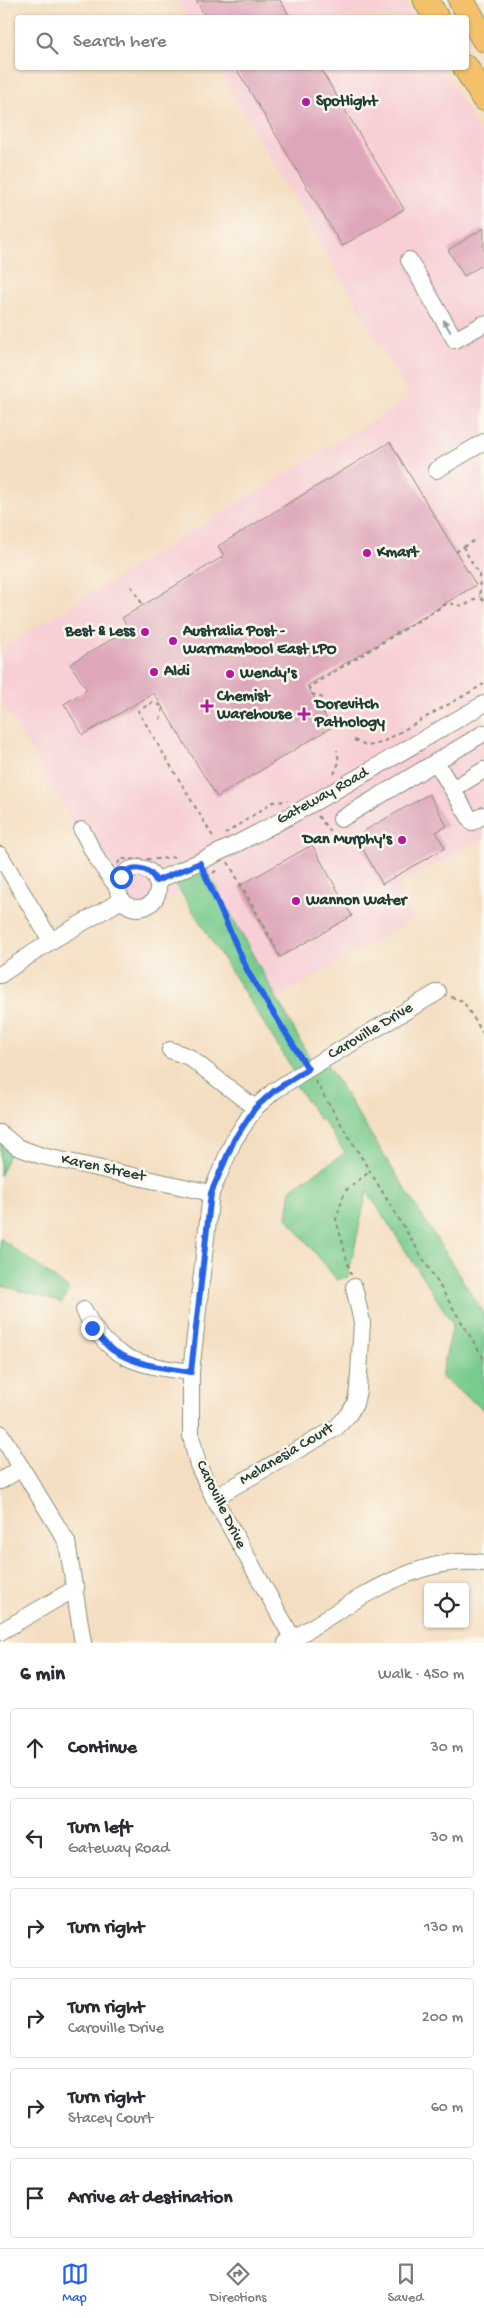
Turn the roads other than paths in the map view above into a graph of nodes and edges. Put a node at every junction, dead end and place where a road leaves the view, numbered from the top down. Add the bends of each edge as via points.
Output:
1 (426, 0) edge
2 (461, 0) edge
3 (434, 15) edge
4 (484, 39) edge
5 (467, 70) edge
6 (484, 98) edge
7 (409, 260) dead end
8 (484, 324) edge
9 (484, 442) edge
10 (436, 470) dead end
11 (484, 704) edge
12 (484, 733) edge
13 (436, 762) junction
14 (484, 770) edge
15 (331, 785) junction
16 (453, 789) junction
17 (320, 799) junction
18 (484, 814) edge
19 (341, 819) junction
20 (0, 855) edge
21 (123, 868) junction
22 (156, 881) junction
23 (120, 894) junction
24 (51, 941) junction
25 (0, 975) edge
26 (438, 992) road end
27 (170, 1050) dead end
28 (255, 1108) junction
29 (0, 1133) edge
30 (211, 1193) junction
31 (354, 1286) road end
32 (84, 1310) dead end
33 (191, 1372) junction
34 (0, 1433) edge
35 (22, 1468) junction
36 (0, 1481) edge
37 (214, 1498) junction
38 (484, 1563) edge
39 (76, 1588) junction
40 (0, 1632) edge
41 (290, 1641) edge
42 (83, 1643) edge

1 - 3 highway
2 - 4 highway
5 - 6 highway
8 -> 7 street via 455,340
9 - 10 street
11 - 15 street, Gateway Road
12 - 13 street
13 - 16 street
13 - 19 street
14 - 16 street
15 - 17 street, Gateway Road
15 - 19 street
16 - 18 street via 472,822
17 - 19 street
17 - 22 street, Gateway Road via 203,870
20 - 24 street
21 - 22 street via 147,870
21 - 23 street
21 - 23 street via 86,837
22 - 23 street via 155,897 148,905 132,906
23 - 24 street
24 - 25 street
26 - 28 street, Caroville Drive via 308,1069
27 - 28 street via 189,1057
28 - 30 street, Caroville Drive via 234,1140
29 - 30 street, Karen Street via 17,1147 42,1156
30 - 33 street, Caroville Drive
31 - 37 street, Melanesia Court via 362,1322 355,1404 336,1428
32 - 33 street via 92,1328 110,1348 155,1367
33 - 37 street, Caroville Drive via 191,1436 198,1465
34 - 35 street
35 - 36 street
35 - 39 street via 67,1542
37 - 41 street, Caroville Drive
38 - 41 street via 457,1562 419,1569 381,1587
39 - 40 street
39 - 42 street

